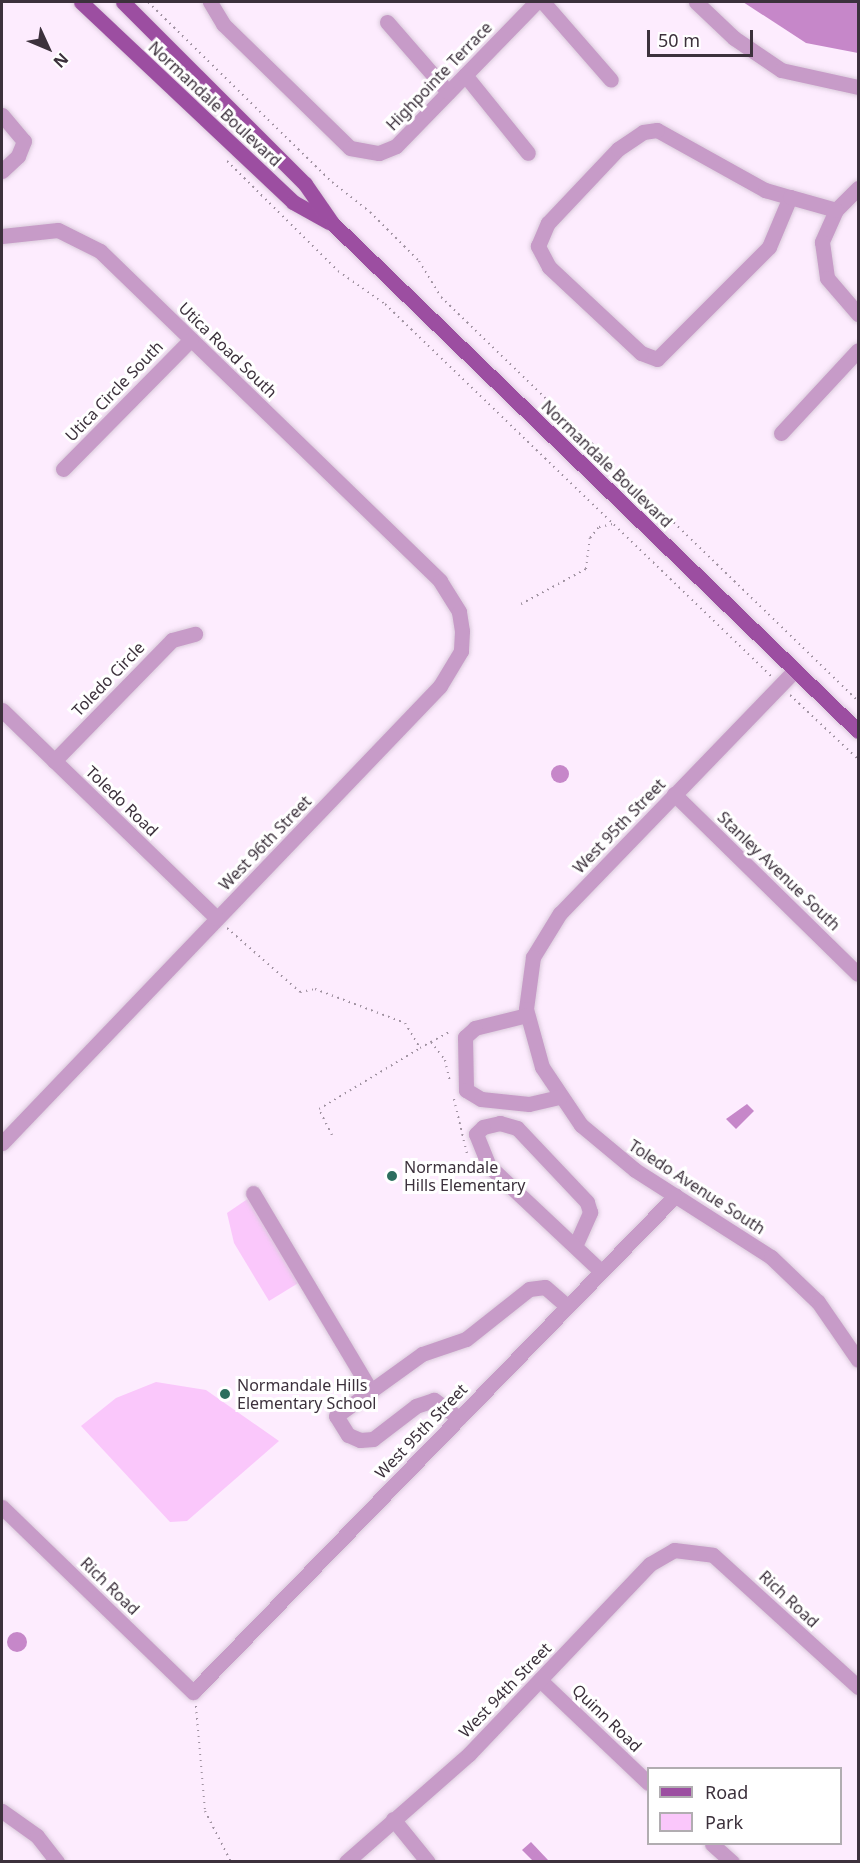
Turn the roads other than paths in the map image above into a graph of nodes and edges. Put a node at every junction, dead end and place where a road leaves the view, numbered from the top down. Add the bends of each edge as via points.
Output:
1 (81, 2) edge
2 (123, 2) edge
3 (210, 2) edge
4 (543, 2) edge
5 (696, 2) edge
6 (526, 5) edge
7 (387, 22) dead end
8 (465, 75) junction
9 (611, 80) dead end
10 (858, 87) edge
11 (448, 92) junction
12 (2, 115) edge
13 (528, 153) dead end
14 (2, 171) edge
15 (858, 188) edge
16 (790, 197) junction
17 (837, 210) junction
18 (332, 223) junction
19 (2, 236) edge
20 (858, 314) edge
21 (191, 339) junction
22 (858, 350) edge
23 (782, 433) dead end
24 (63, 469) dead end
25 (406, 548) joint
26 (195, 634) dead end
27 (795, 670) junction
28 (2, 710) edge
29 (858, 731) edge
30 (54, 761) junction
31 (674, 794) junction
32 (217, 918) junction
33 (858, 974) edge
34 (526, 1015) junction
35 (530, 1035) joint
36 (560, 1097) junction
37 (2, 1143) edge
38 (253, 1193) dead end
39 (675, 1196) junction
40 (576, 1244) junction
41 (601, 1271) junction
42 (567, 1306) junction
43 (858, 1358) edge
44 (371, 1391) junction
45 (459, 1418) junction
46 (2, 1507) edge
47 (689, 1548) joint
48 (540, 1680) junction
49 (858, 1687) edge
50 (194, 1691) joint
51 (647, 1782) edge
52 (2, 1812) edge
53 (393, 1819) junction
54 (713, 1845) edge
55 (57, 1862) edge
56 (346, 1862) edge
57 (428, 1862) edge
58 (732, 1862) edge

1 - 18 main road, Normandale Boulevard via 293,202
2 - 18 main road, Normandale Boulevard via 305,184
3 - 11 street, Highpointe Terrace via 223,24 350,148 379,153 396,146
4 - 9 street
5 - 10 street via 742,44 781,70
6 - 8 street, Highpointe Terrace
7 - 11 street
8 - 11 street, Highpointe Terrace
8 - 13 street
12 - 14 street via 24,141 18,156
15 - 17 street
16 - 16 street via 742,178 672,134 643,132 618,149 548,223 538,246 549,267 641,353 657,359 769,247 780,232
16 - 17 street
17 - 20 street via 822,242 822,261 837,293
18 - 27 main road, Normandale Boulevard
19 - 21 street, Utica Road South via 34,228 79,238 100,250
21 - 24 street, Utica Circle South
21 - 25 street, Utica Road South
22 - 23 street
25 - 32 street, West 96th Street via 440,581 459,612 461,651 453,670
26 - 30 street, Toledo Circle via 172,640
27 - 29 main road, Normandale Boulevard
27 - 31 street, West 95th Street
28 - 30 street, Toledo Road
30 - 32 street, Toledo Road
31 - 33 street, Stanley Avenue South
31 - 34 street, West 95th Street via 544,934 526,983
32 - 37 street, West 96th Street
34 - 35 street, West 95th Street
34 - 36 street via 475,1028 465,1037 466,1090 481,1099 529,1104
35 - 36 street, Toledo Avenue South
36 - 39 street, Toledo Avenue South via 607,1150
38 - 44 street
39 - 41 street, West 95th Street
39 - 43 street, Toledo Avenue South via 771,1257 818,1302
40 - 40 street via 590,1212 587,1202 517,1128 500,1123 483,1127 476,1134 489,1166
40 - 41 street
41 - 42 street, West 95th Street
42 - 44 street via 545,1287 529,1289 466,1339 422,1354
42 - 45 street, West 95th Street
44 - 45 street via 336,1416 348,1435 360,1440 373,1439 434,1400
45 - 50 street, West 95th Street
46 - 50 street, Rich Road
47 - 48 street, West 94th Street via 650,1564
47 - 49 street, Rich Road via 723,1563
48 - 51 street, Quinn Road
48 - 53 street, West 94th Street via 469,1754
52 - 55 street via 37,1836
53 - 56 street, West 94th Street
53 - 57 street
54 - 58 street

